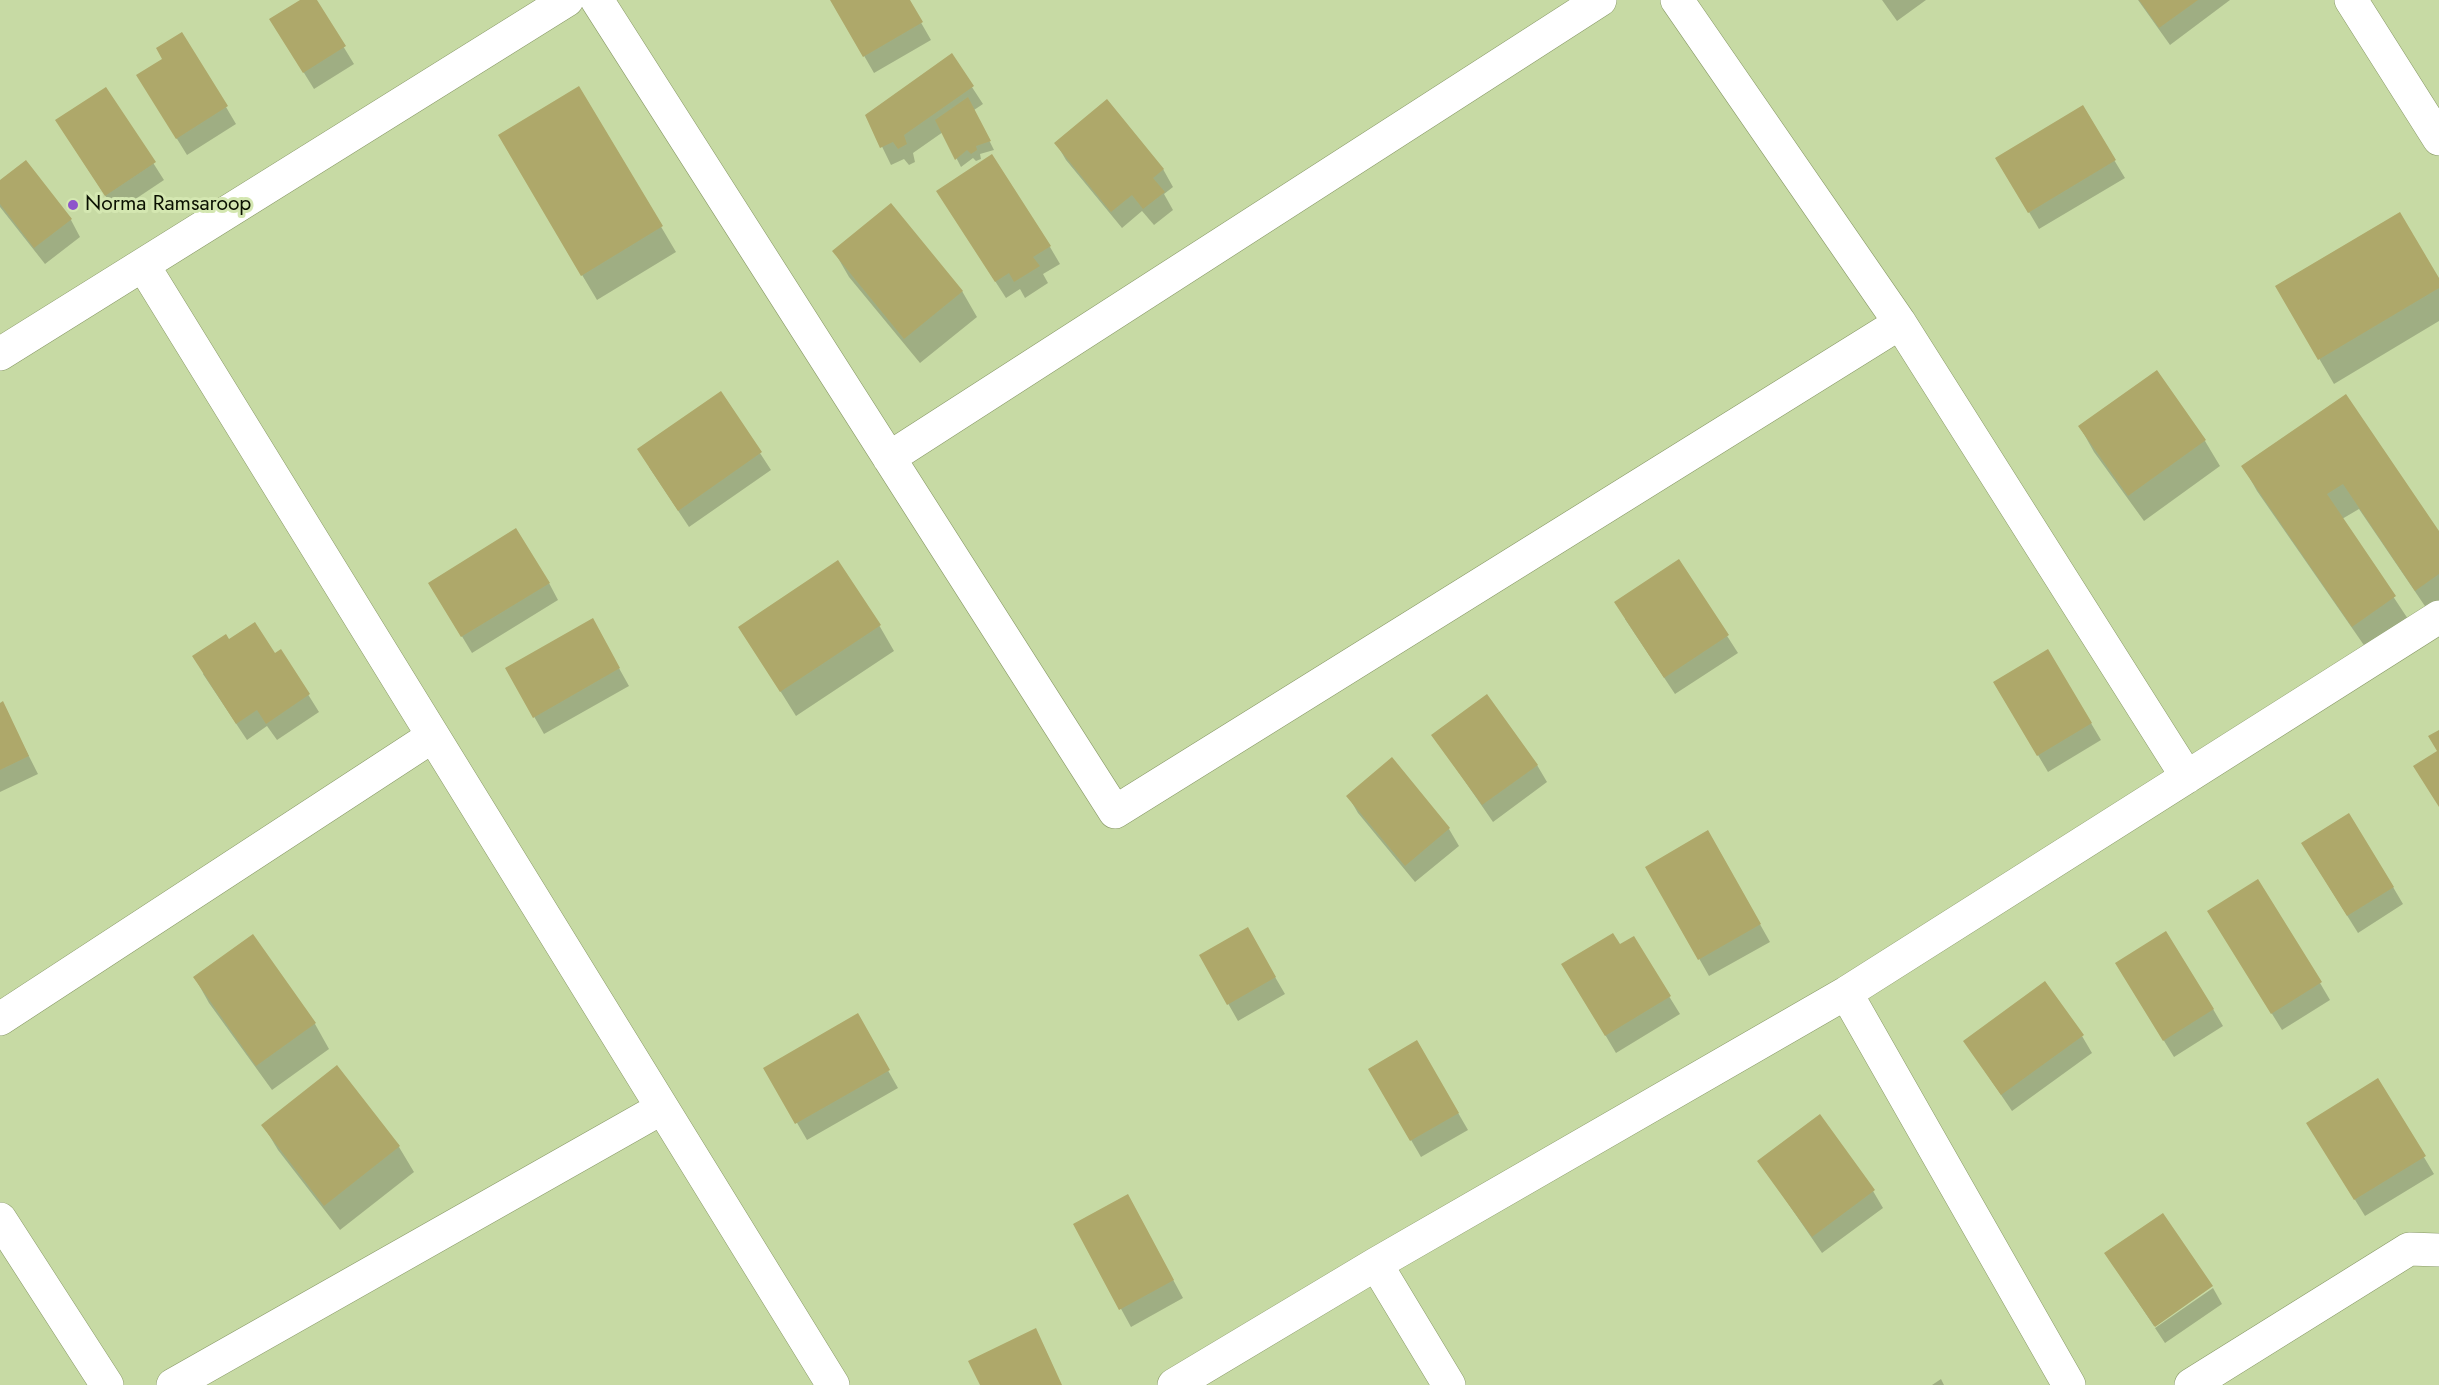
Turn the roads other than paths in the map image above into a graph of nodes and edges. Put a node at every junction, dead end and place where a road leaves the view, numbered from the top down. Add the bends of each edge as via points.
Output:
1 (567, 0) edge
2 (597, 0) edge
3 (1600, 0) edge
4 (1677, 0) edge
5 (2351, 0) edge
6 (2439, 139) edge
7 (143, 265) junction
8 (1900, 323) junction
9 (0, 354) edge
10 (890, 458) junction
11 (2439, 617) edge
12 (433, 736) junction
13 (2187, 777) junction
14 (1846, 993) junction
15 (0, 1019) edge
16 (662, 1108) junction
17 (0, 1219) edge
18 (2439, 1250) edge
19 (1376, 1264) junction
20 (107, 1385) edge
21 (173, 1385) edge
22 (833, 1385) edge
23 (1174, 1385) edge
24 (1449, 1385) edge
25 (2069, 1385) edge
26 (2191, 1385) edge

1 - 7 street
2 - 10 street
3 - 10 street
4 - 8 street
5 - 6 street
7 - 9 street
7 - 12 street
8 - 10 street via 1115,812
8 - 13 street
11 - 13 street
12 - 15 street
12 - 16 street
13 - 14 street
14 - 19 street
14 - 25 street
16 - 21 street
16 - 22 street
17 - 20 street
18 - 26 street via 2409,1249
19 - 23 street
19 - 24 street

